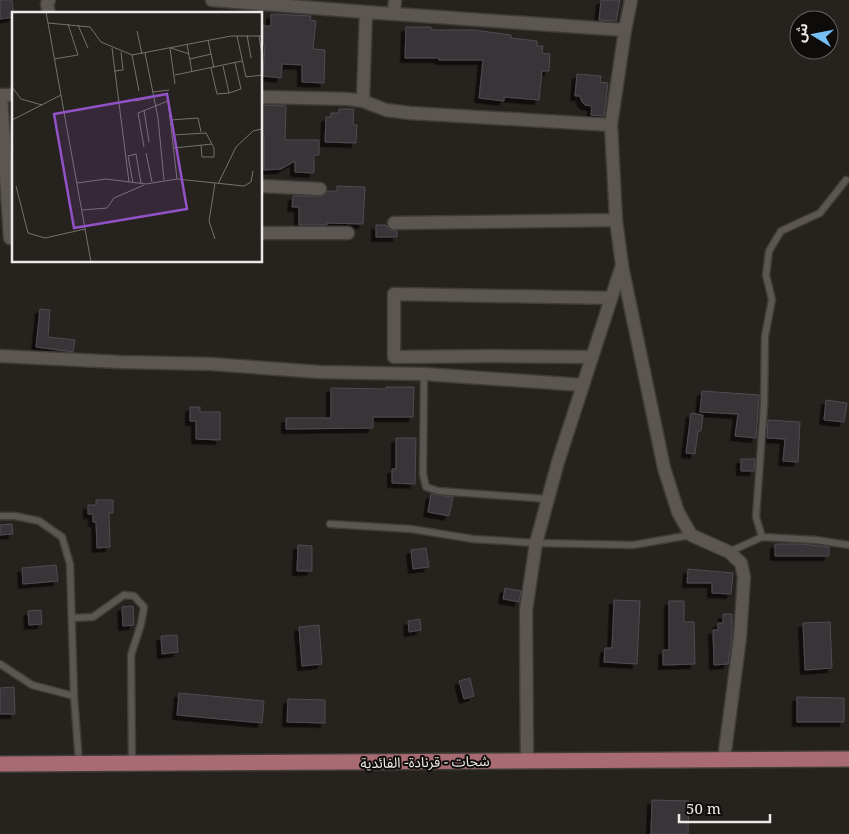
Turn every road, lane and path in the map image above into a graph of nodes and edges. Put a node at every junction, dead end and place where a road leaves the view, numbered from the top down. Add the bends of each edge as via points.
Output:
1 (49, 0) edge
2 (212, 0) edge
3 (395, 0) edge
4 (631, 0) edge
5 (301, 3) edge
6 (49, 12) edge
7 (366, 12) junction
8 (394, 14) junction
9 (625, 30) junction
10 (5, 95) edge
11 (262, 97) edge
12 (362, 101) junction
13 (611, 125) junction
14 (846, 180) dead end
15 (262, 186) edge
16 (320, 189) dead end
17 (616, 220) junction
18 (394, 223) dead end
19 (262, 233) edge
20 (348, 233) dead end
21 (10, 238) dead end
22 (622, 265) junction
23 (611, 298) junction
24 (0, 356) edge
25 (592, 358) junction
26 (424, 374) junction
27 (583, 385) junction
28 (548, 499) junction
29 (0, 516) edge
30 (330, 524) dead end
31 (691, 535) junction
32 (762, 537) junction
33 (536, 543) junction
34 (849, 545) edge
35 (729, 552) junction
36 (72, 618) junction
37 (0, 664) edge
38 (74, 696) junction
39 (724, 759) junction
40 (849, 759) edge
41 (527, 761) junction
42 (79, 763) junction
43 (132, 763) junction
44 (0, 764) edge

1 - 6 street
2 - 5 street
3 - 8 street
4 - 9 street
5 - 7 street
7 - 8 street
7 - 12 street
8 - 9 street
9 - 13 street
10 - 21 street
11 - 12 street
12 - 13 street via 386,110 410,113
13 - 17 street
14 - 32 lane via 820,213 781,230 769,251 766,275 772,300 765,336 756,517
15 - 16 street
17 - 18 street
17 - 22 street
19 - 20 street
22 - 23 street
22 - 31 street via 666,477 678,512
23 - 25 street
23 - 25 street via 394,294 394,357
24 - 26 street
25 - 27 street
26 - 27 street
26 - 28 lane via 423,474 426,487 438,491
27 - 28 street
28 - 33 street
29 - 36 lane via 38,521 62,537 70,564
30 - 33 lane
31 - 33 lane via 632,545
31 - 35 street
32 - 34 lane
32 - 35 lane
33 - 41 street via 526,610
35 - 39 street via 741,563 744,577 740,637
36 - 38 lane
36 - 43 lane via 93,617 124,595 134,596 144,607 131,655
37 - 38 lane via 32,685
38 - 42 lane
39 - 40 main road, شحات - قرنادة- الفائدية
39 - 41 main road, شحات - قرنادة- الفائدية
41 - 43 main road, شحات - قرنادة- الفائدية
42 - 43 main road, شحات - قرنادة- الفائدية
42 - 44 main road, شحات - قرنادة- الفائدية

